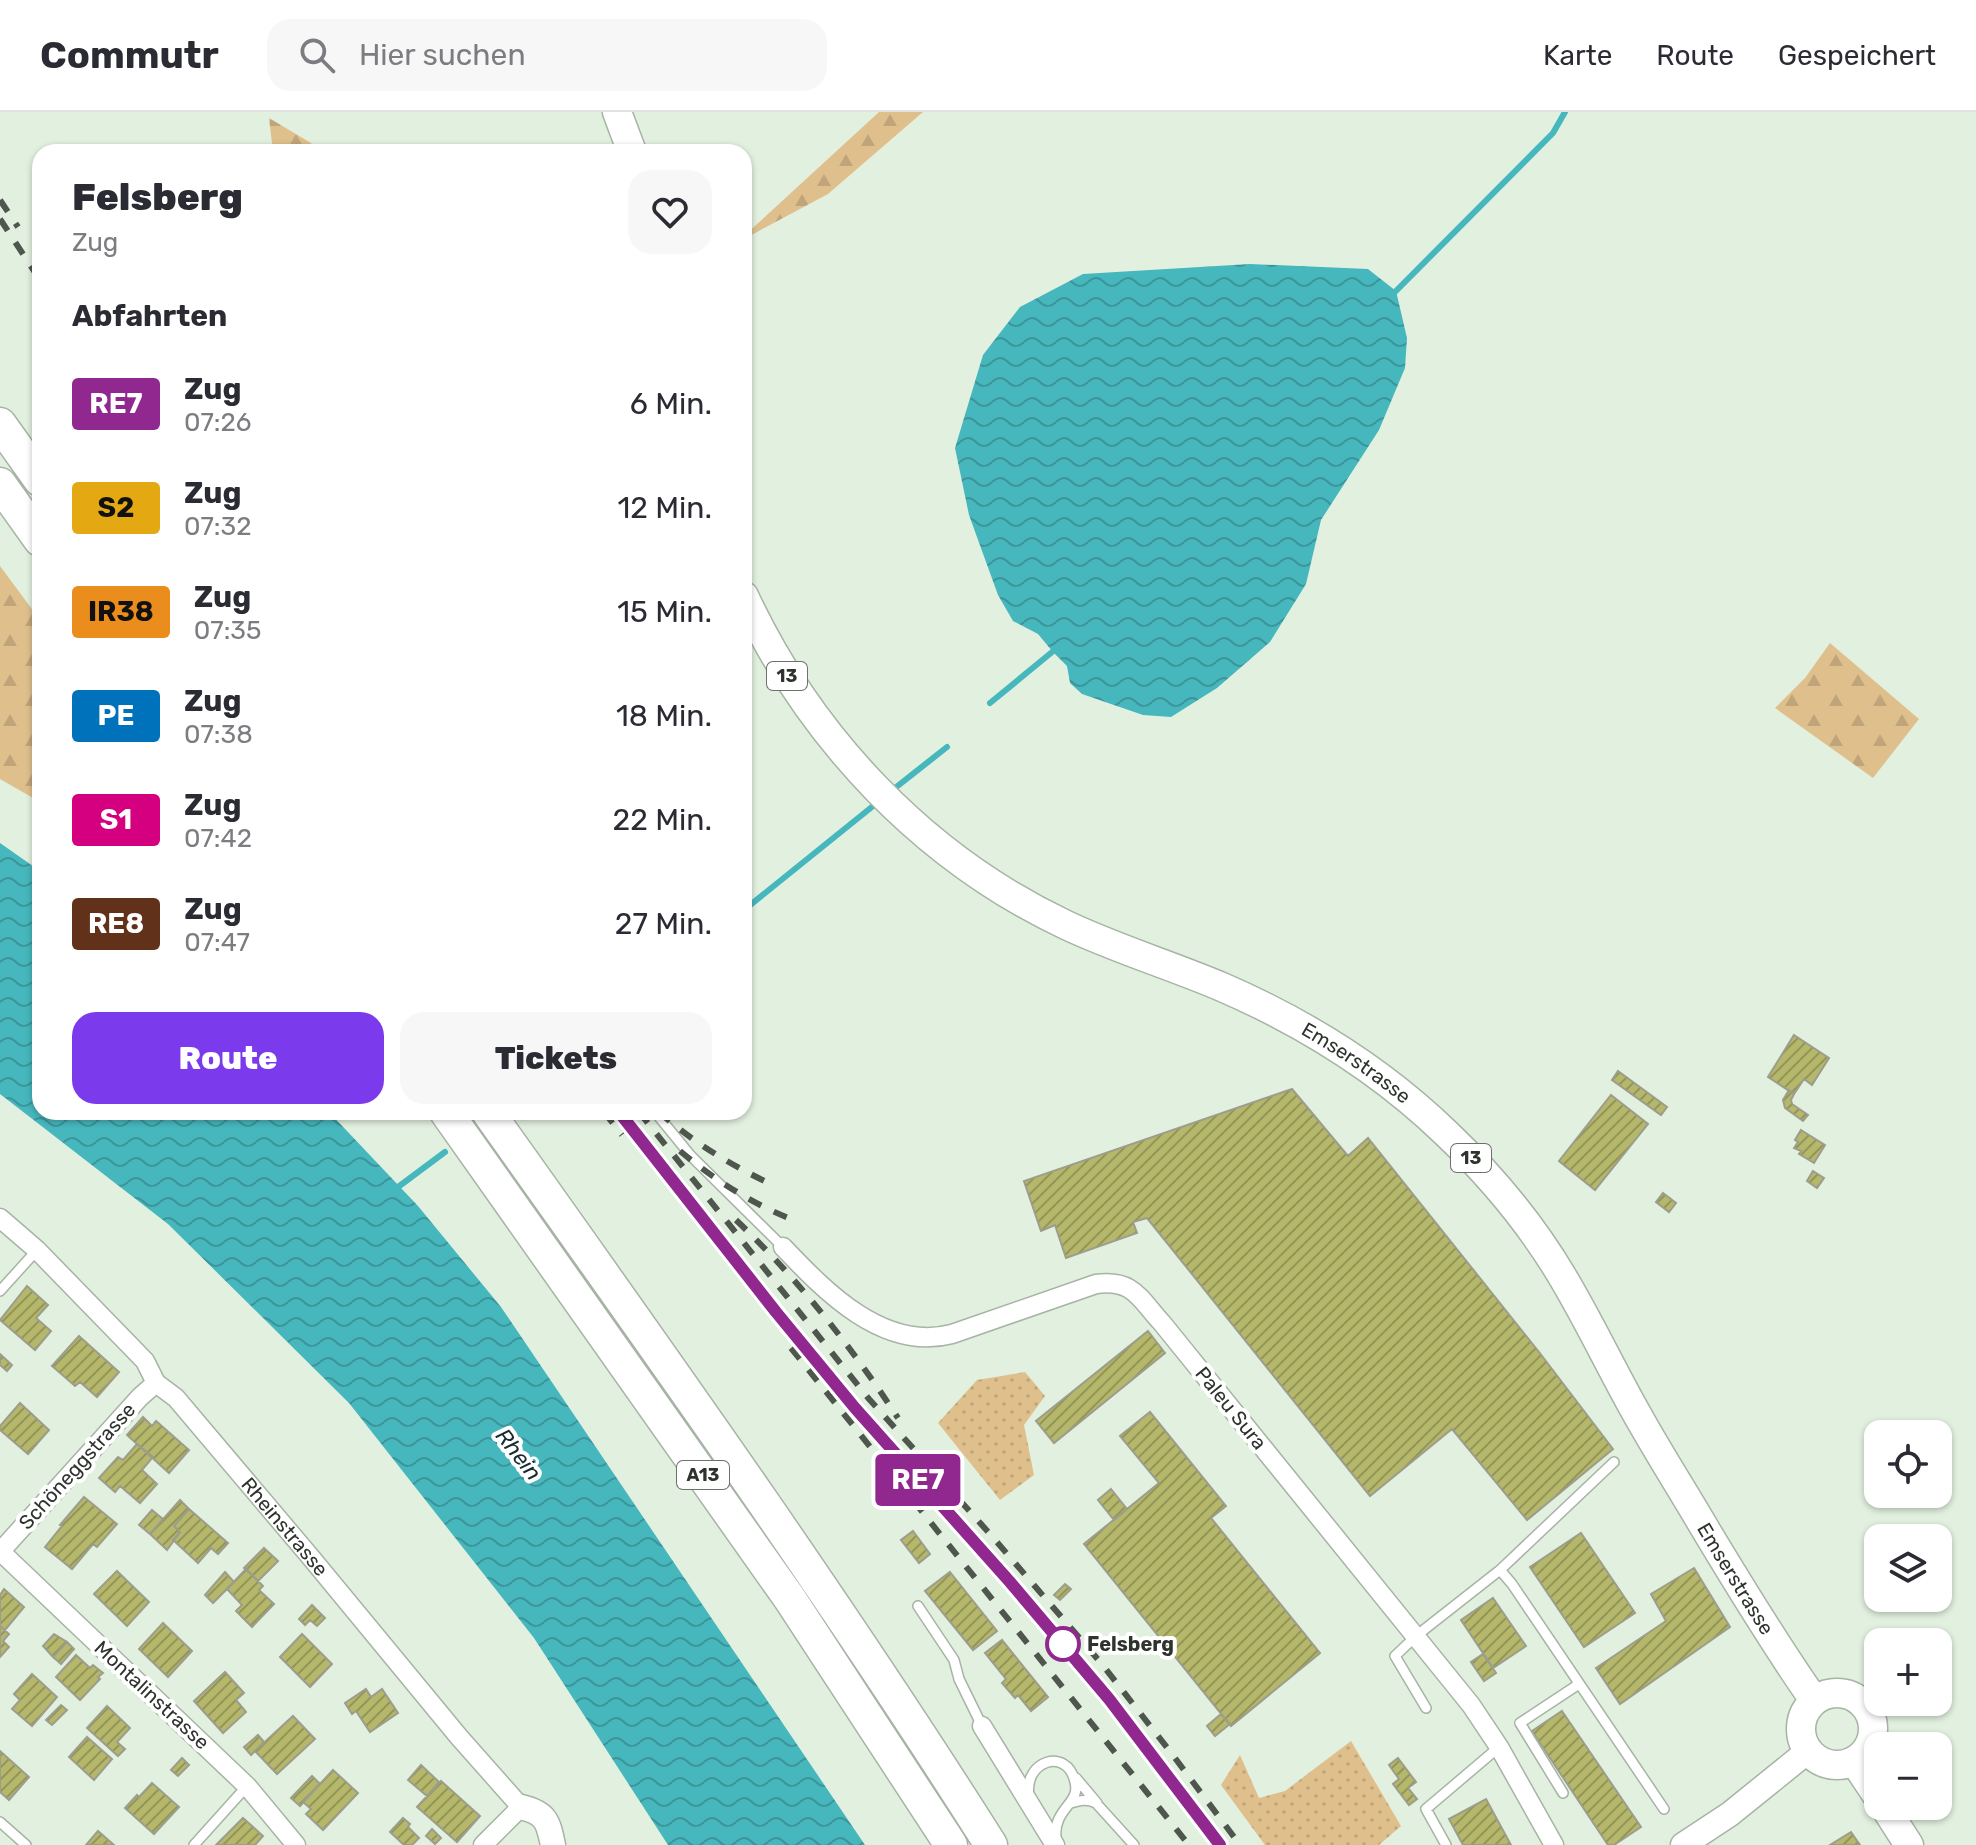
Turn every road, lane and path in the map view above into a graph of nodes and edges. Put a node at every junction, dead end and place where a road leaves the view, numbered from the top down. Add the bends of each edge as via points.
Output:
1 (617, 112) edge
2 (629, 144) edge
3 (0, 424) edge
4 (32, 469) edge
5 (0, 484) edge
6 (32, 529) edge
7 (752, 612) edge
8 (452, 1120) edge
9 (494, 1120) edge
10 (662, 1120) edge
11 (0, 1218) edge
12 (783, 1247) joint
13 (37, 1250) junction
14 (0, 1291) edge
15 (156, 1383) junction
16 (1614, 1462) dead end
17 (0, 1551) edge
18 (1500, 1570) junction
19 (918, 1606) dead end
20 (1416, 1636) junction
21 (1579, 1684) junction
22 (1814, 1700) junction
23 (1426, 1708) dead end
24 (982, 1726) joint
25 (1499, 1747) junction
26 (1808, 1751) junction
27 (1854, 1761) junction
28 (1071, 1771) junction
29 (1864, 1776) edge
30 (247, 1786) junction
31 (1563, 1793) dead end
32 (1071, 1803) junction
33 (521, 1807) junction
34 (1032, 1807) junction
35 (1102, 1809) junction
36 (1664, 1809) dead end
37 (1893, 1820) edge
38 (0, 1822) edge
39 (26, 1845) edge
40 (194, 1845) edge
41 (296, 1845) edge
42 (483, 1845) edge
43 (553, 1845) edge
44 (951, 1845) edge
45 (991, 1845) edge
46 (1056, 1845) edge
47 (1134, 1845) edge
48 (1446, 1845) edge
49 (1554, 1845) edge
50 (1683, 1845) edge
51 (1909, 1845) edge

1 - 2 main road
3 - 4 highway
5 - 6 highway
7 - 22 main road, Emserstrasse / 13 via 771,651 840,749 889,802 968,868 1065,925 1218,986 1314,1032 1448,1135 1507,1199 1561,1274 1643,1424 1775,1645
8 - 44 highway, A13 via 781,1586
9 - 45 highway, A13 via 834,1603
10 - 12 lane
11 - 13 street, Rheinstrasse
12 - 20 street, Paleu Sura via 843,1304 888,1329 920,1337 952,1334 1096,1284 1128,1286
13 - 14 lane
13 - 15 street, Rheinstrasse via 145,1361
15 - 17 street, Schöneggstrasse
15 - 33 street, Rheinstrasse via 176,1398
16 - 18 lane
17 - 30 street, Montalinstrasse
18 - 20 lane
18 - 21 lane
19 - 24 lane via 954,1660
20 - 23 lane via 1395,1656
20 - 25 street, Paleu Sura
21 - 31 lane via 1520,1723
21 - 36 lane
22 - 26 main road via 1800,1730
22 - 27 main road via 1848,1695 1867,1709 1873,1732
24 - 34 street
25 - 48 lane via 1426,1809
25 - 49 street, Paleu Sura
26 - 27 main road via 1825,1763
26 - 50 street
27 - 29 main road
28 - 32 lane via 1076,1787
28 - 34 lane via 1054,1761 1034,1769 1028,1782
28 - 35 lane
30 - 40 lane
30 - 41 street, Montalinstrasse
32 - 35 lane via 1088,1800
32 - 46 lane via 1056,1822
33 - 42 street
33 - 43 street, Rheinstrasse via 547,1821
34 - 46 street
35 - 47 lane
37 - 51 main road
38 - 39 lane

